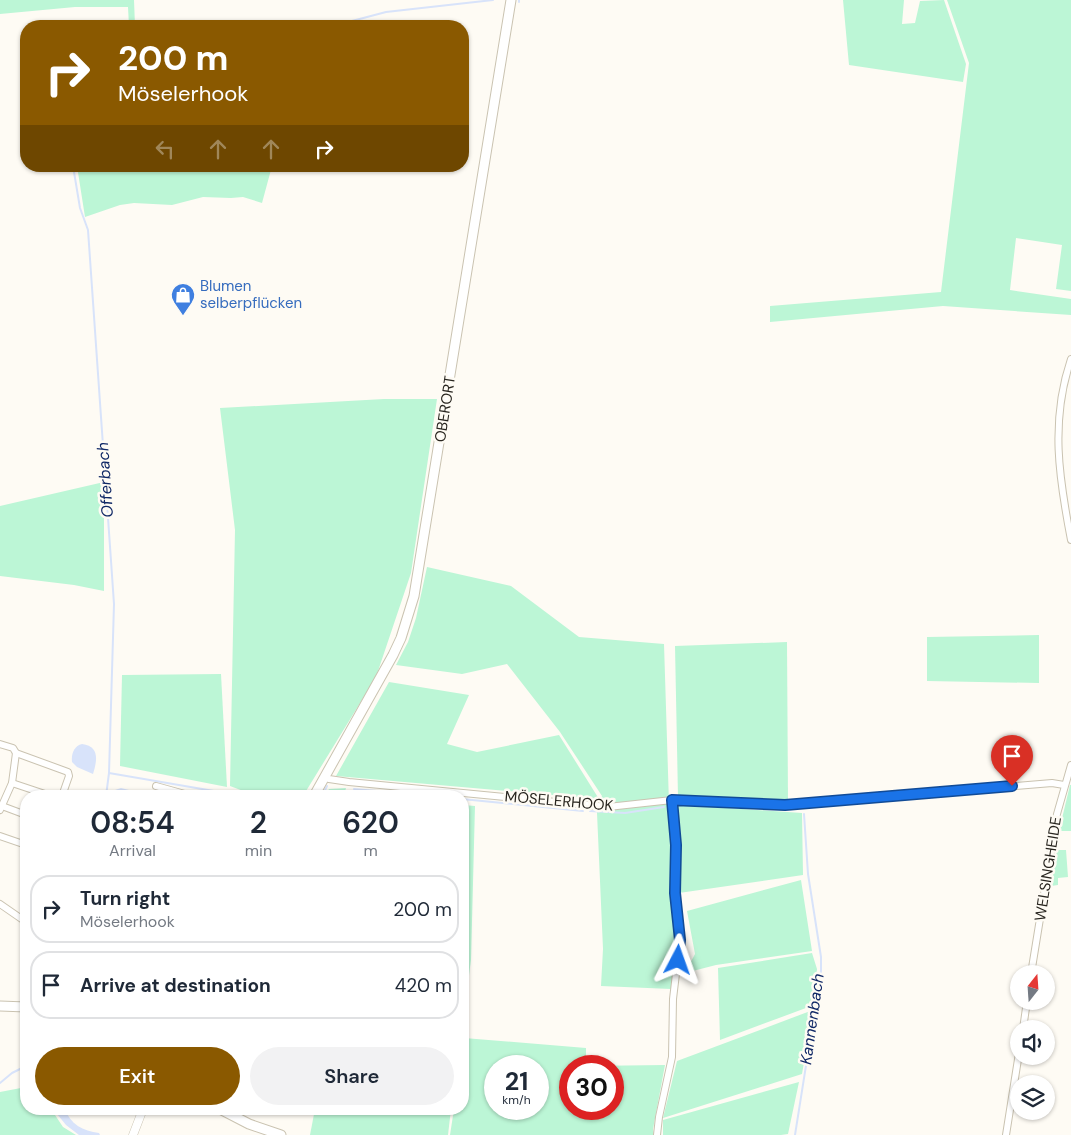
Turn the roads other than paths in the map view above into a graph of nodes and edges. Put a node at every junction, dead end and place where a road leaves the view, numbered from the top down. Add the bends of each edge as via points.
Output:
1 (511, 0) edge
2 (1071, 359) edge
3 (1071, 540) edge
4 (0, 744) edge
5 (16, 753) junction
6 (1071, 765) edge
7 (325, 777) junction
8 (12, 783) junction
9 (1064, 785) junction
10 (33, 790) edge
11 (64, 790) edge
12 (160, 790) edge
13 (170, 790) edge
14 (317, 790) edge
15 (432, 790) edge
16 (469, 794) edge
17 (672, 800) junction
18 (1, 808) edge
19 (20, 813) edge
20 (0, 836) edge
21 (20, 844) edge
22 (0, 904) edge
23 (20, 918) edge
24 (1032, 965) edge
25 (0, 1006) edge
26 (20, 1007) edge
27 (1017, 1065) edge
28 (141, 1115) edge
29 (232, 1115) edge
30 (133, 1135) edge
31 (281, 1135) edge
32 (657, 1135) edge
33 (1006, 1135) edge

1 - 7 main road, OBERORT via 414,596 393,655
2 - 3 street via 1061,401 1058,444 1059,476
4 - 5 street via 13,748
5 - 8 street
5 - 11 street via 68,772
6 - 9 street, WELSINGHEIDE
7 - 14 main road, OBERORT
7 - 15 street, MÖSELERHOOK
8 - 10 street
8 - 18 street
9 - 17 street, MÖSELERHOOK via 1052,783 785,805
9 - 24 street, WELSINGHEIDE via 1053,833
12 - 13 street via 159,787
16 - 17 street, MÖSELERHOOK via 608,807
17 - 32 street via 680,940 673,998 672,1057
18 - 19 street
20 - 21 street
22 - 23 street
25 - 26 main road
27 - 33 street
28 - 30 street
29 - 31 main road

